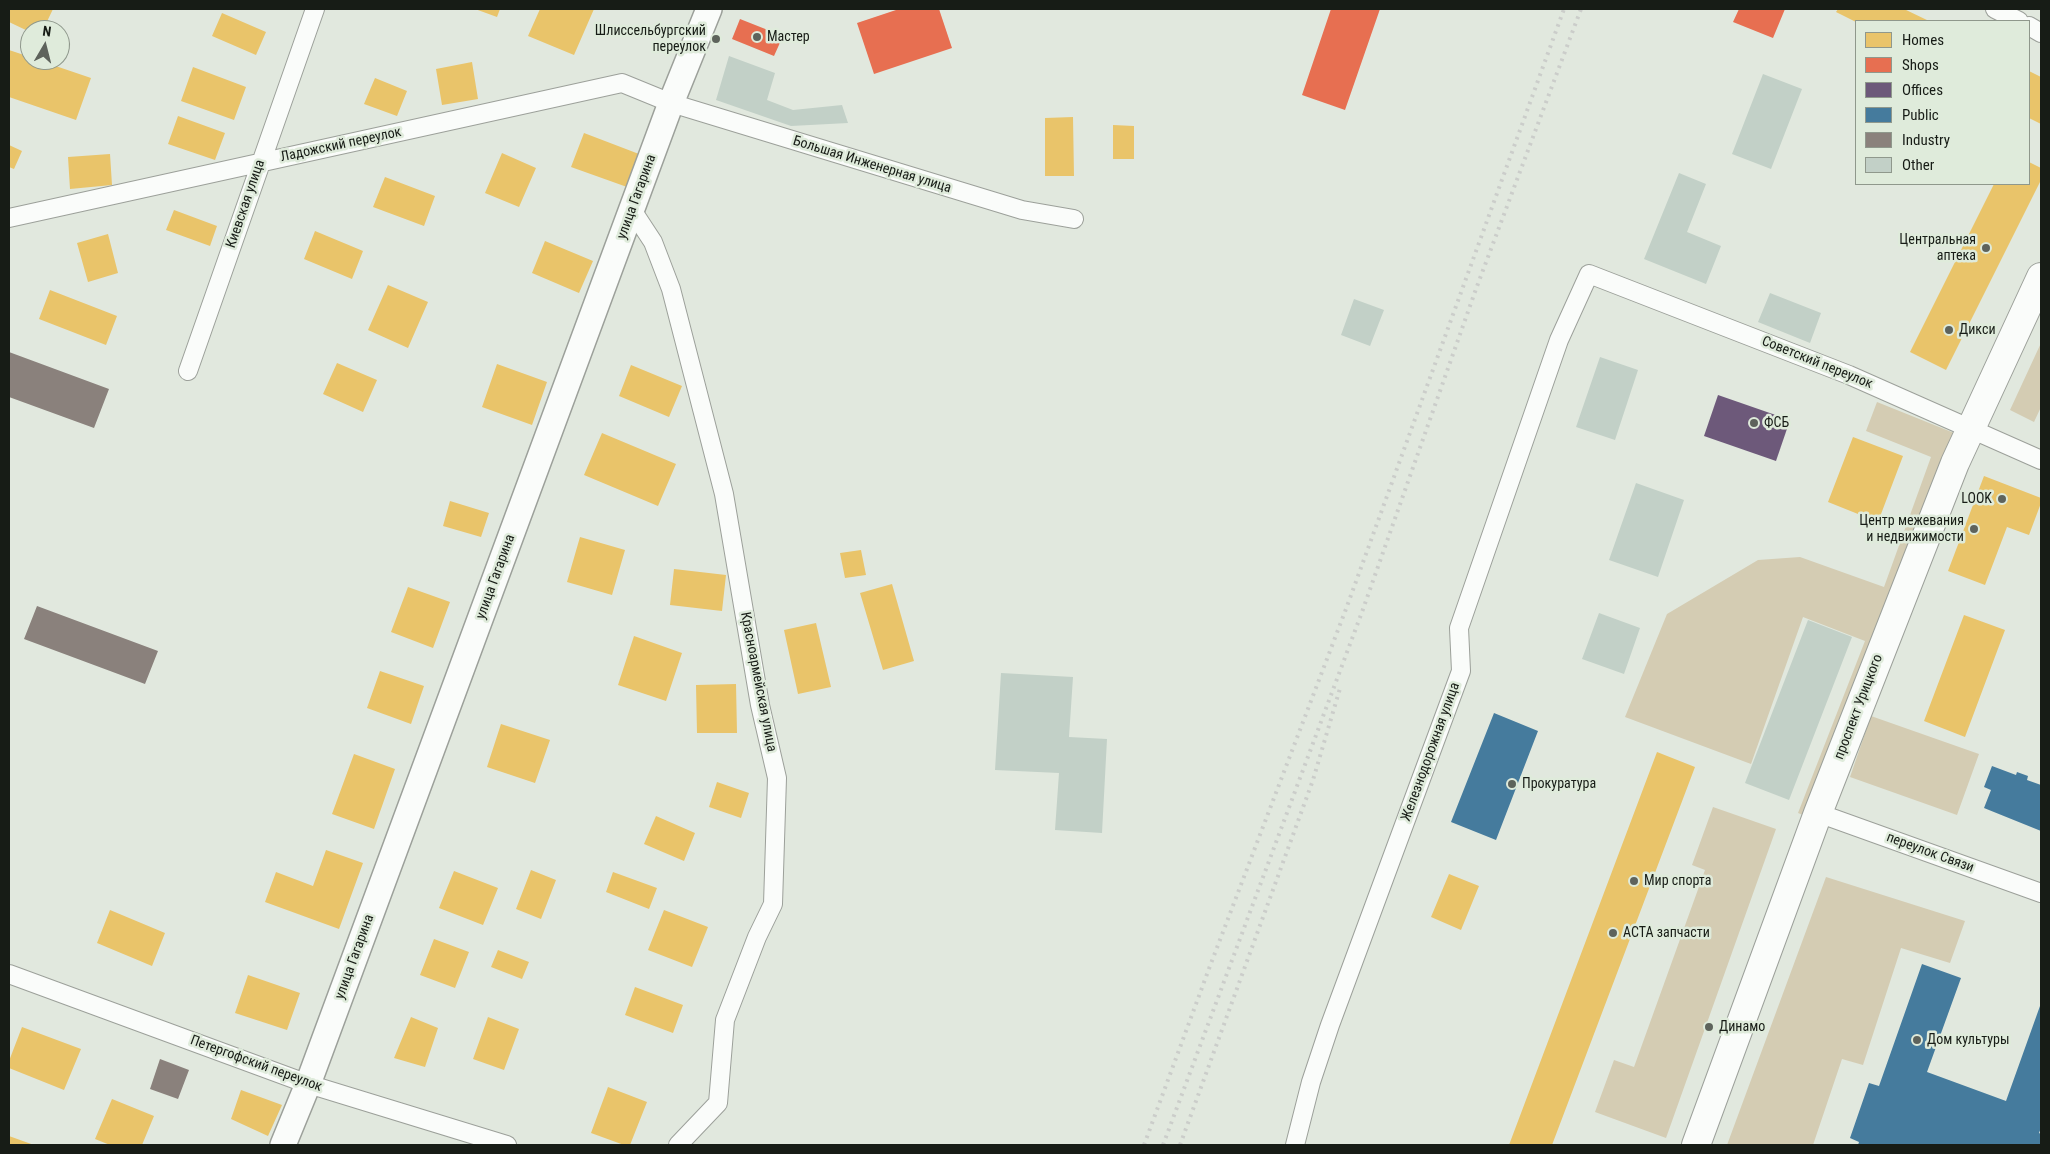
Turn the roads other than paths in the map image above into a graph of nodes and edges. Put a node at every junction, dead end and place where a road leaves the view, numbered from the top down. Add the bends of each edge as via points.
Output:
1 (316, 9) edge
2 (1995, 9) edge
3 (705, 10) edge
4 (2017, 20) edge
5 (2030, 27) edge
6 (2041, 33) edge
7 (671, 104) junction
8 (261, 162) junction
9 (632, 210) junction
10 (9, 218) edge
11 (1074, 219) dead end
12 (1590, 274) joint
13 (2041, 277) edge
14 (188, 371) dead end
15 (1970, 429) junction
16 (2041, 460) edge
17 (1818, 813) junction
18 (2041, 893) edge
19 (9, 974) edge
20 (308, 1084) junction
21 (283, 1145) edge
22 (506, 1145) edge
23 (678, 1145) edge
24 (1295, 1145) edge
25 (1696, 1145) edge

1 - 8 street, Киевская улица
2 - 4 street
3 - 7 street, улица Гагарина
5 - 6 street
7 - 8 street, Ладожский переулок via 622,83
7 - 9 street, улица Гагарина
7 - 11 street, Большая Инженерная улица via 1022,210
8 - 10 street, Ладожский переулок
8 - 14 street, Киевская улица
9 - 20 street, улица Гагарина
9 - 23 street, Красноармейская улица via 653,242 671,289 724,494 760,705 777,778 773,904 725,1020 718,1103
12 - 15 street, Советский переулок via 1849,375
12 - 24 street, Железнодорожная улица via 1559,340 1479,566 1459,628 1460,671 1330,1025
13 - 15 main road, проспект Урицкого
15 - 16 street, Советский переулок
15 - 17 main road, проспект Урицкого
17 - 18 street, переулок Связи
17 - 25 main road, проспект Урицкого
19 - 20 street, Петергофский переулок
20 - 21 street, улица Гагарина
20 - 22 street, Петергофский переулок

